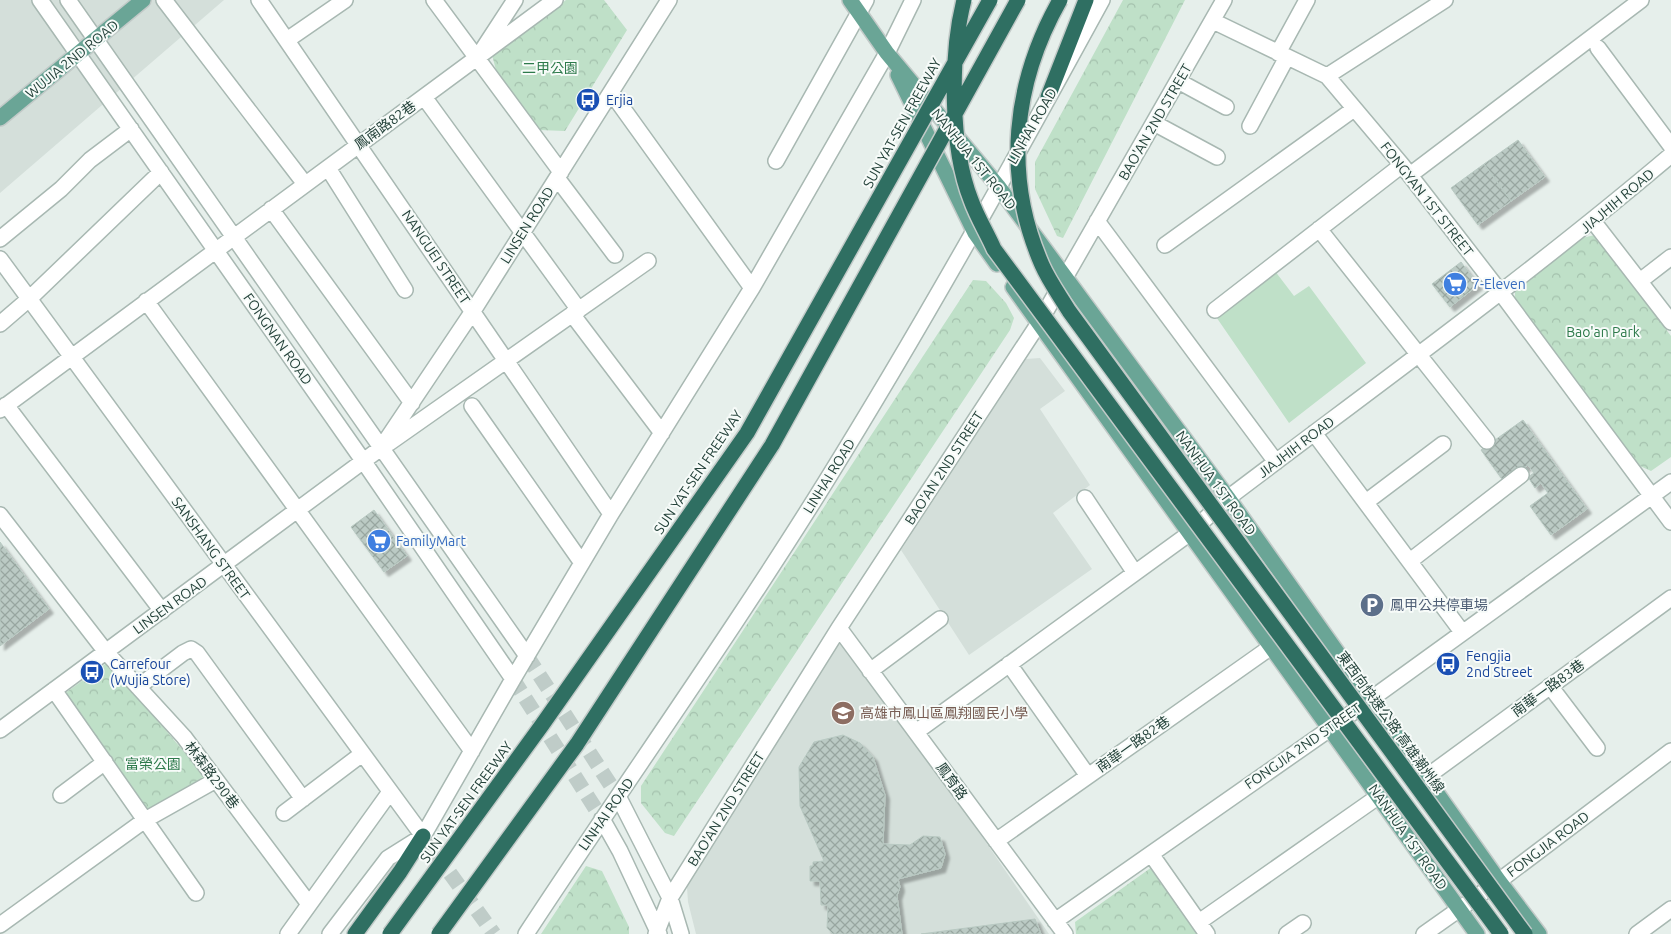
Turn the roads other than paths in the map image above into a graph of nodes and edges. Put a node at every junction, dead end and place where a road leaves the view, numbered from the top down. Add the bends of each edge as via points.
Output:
1 (40, 0) edge
2 (68, 0) edge
3 (143, 0) edge
4 (164, 0) edge
5 (260, 0) edge
6 (344, 0) edge
7 (434, 0) edge
8 (516, 0) edge
9 (555, 0) edge
10 (669, 0) edge
11 (850, 0) edge
12 (913, 0) edge
13 (964, 0) edge
14 (990, 0) edge
15 (1018, 0) edge
16 (1060, 0) edge
17 (1086, 0) edge
18 (1102, 0) edge
19 (1224, 0) edge
20 (1307, 0) edge
21 (1445, 0) edge
22 (1641, 0) edge
23 (863, 6) edge
24 (1213, 21) junction
25 (96, 40) junction
26 (287, 40) junction
27 (1598, 48) dead end
28 (77, 53) junction
29 (887, 53) junction
30 (1283, 55) junction
31 (477, 58) junction
32 (1326, 76) junction
33 (1178, 81) junction
34 (612, 92) junction
35 (424, 97) junction
36 (1048, 97) junction
37 (1226, 107) dead end
38 (1354, 109) junction
39 (0, 118) edge
40 (1154, 123) junction
41 (1250, 126) dead end
42 (131, 129) junction
43 (358, 144) junction
44 (1671, 146) edge
45 (1671, 155) edge
46 (1217, 157) dead end
47 (776, 161) dead end
48 (328, 168) junction
49 (1406, 170) junction
50 (161, 172) junction
51 (559, 175) junction
52 (305, 184) junction
53 (998, 186) junction
54 (271, 209) junction
55 (1097, 221) junction
56 (1594, 221) junction
57 (1319, 229) junction
58 (522, 234) junction
59 (975, 234) junction
60 (234, 237) junction
61 (0, 239) edge
62 (1165, 245) dead end
63 (216, 250) junction
64 (615, 256) dead end
65 (1671, 257) edge
66 (0, 259) edge
67 (648, 261) dead end
68 (1065, 279) junction
69 (1640, 281) junction
70 (752, 288) junction
71 (404, 290) dead end
72 (1501, 293) junction
73 (29, 299) junction
74 (146, 301) junction
75 (1215, 310) dead end
76 (473, 311) junction
77 (575, 312) junction
78 (1671, 322) edge
79 (1039, 323) junction
80 (0, 324) edge
81 (1419, 355) junction
82 (72, 357) junction
83 (506, 360) junction
84 (412, 403) junction
85 (472, 406) dead end
86 (3, 407) edge
87 (662, 433) junction
88 (1314, 433) junction
89 (1487, 441) dead end
90 (1443, 444) dead end
91 (381, 448) junction
92 (364, 462) junction
93 (1276, 462) junction
94 (1520, 475) dead end
95 (1671, 482) edge
96 (1651, 496) junction
97 (1085, 498) dead end
98 (1228, 498) junction
99 (1366, 502) junction
100 (299, 510) junction
101 (612, 514) junction
102 (0, 515) edge
103 (1671, 522) edge
104 (1190, 533) junction
105 (1410, 561) junction
106 (582, 563) junction
107 (224, 565) junction
108 (1135, 573) junction
109 (1671, 598) edge
110 (162, 611) junction
111 (940, 619) dead end
112 (839, 628) junction
113 (1462, 632) junction
114 (1271, 646) junction
115 (106, 652) junction
116 (527, 656) junction
117 (1009, 664) junction
118 (870, 671) junction
119 (512, 679) junction
120 (1550, 686) junction
121 (138, 687) junction
122 (54, 690) junction
123 (1370, 699) junction
124 (1331, 728) junction
125 (0, 730) edge
126 (916, 732) junction
127 (1597, 748) dead end
128 (472, 750) junction
129 (1671, 751) edge
130 (362, 754) junction
131 (105, 762) junction
132 (1088, 776) junction
133 (1425, 778) junction
134 (216, 780) junction
135 (390, 792) junction
136 (61, 795) dead end
137 (1379, 796) junction
138 (618, 798) junction
139 (302, 799) junction
140 (284, 813) dead end
141 (602, 819) junction
142 (145, 820) junction
143 (423, 836) junction
144 (996, 841) junction
145 (1151, 854) junction
146 (1499, 882) junction
147 (196, 893) dead end
148 (670, 898) junction
149 (309, 904) junction
150 (1459, 909) junction
151 (1671, 909) edge
152 (1055, 921) junction
153 (1303, 923) dead end
154 (0, 925) edge
155 (1203, 928) edge
156 (658, 933) edge
157 (288, 934) edge
158 (330, 934) edge
159 (355, 934) edge
160 (390, 934) edge
161 (438, 934) edge
162 (526, 934) edge
163 (681, 934) edge
164 (1065, 934) edge
165 (1287, 934) edge
166 (1424, 934) edge
167 (1477, 934) edge
168 (1501, 934) edge
169 (1525, 934) edge
170 (1539, 934) edge
171 (1638, 934) edge

1 - 28 street, FONGNAN ROAD
2 - 25 street, FONGNAN ROAD
3 - 25 main road, WUJIA 2ND ROAD
4 - 52 street
5 - 26 street, NANGUEI STREET
6 - 26 street
7 - 31 street
8 - 31 street
9 - 31 street, 鳳南路82巷
10 - 34 street, LINSEN ROAD
11 - 23 main road
12 - 29 street
13 - 168 highway, bridge via 955,76 957,131 962,170 971,200 994,248
14 - 160 highway, SUN YAT-SEN FREEWAY, bridge via 746,433 542,725
15 - 161 highway, bridge via 772,445 577,744
16 - 169 highway, 東西向快速公路 高雄潮州線, bridge via 1034,58 1017,140 1021,192 1035,247 1051,282
17 - 36 highway
18 - 36 street, LINHAI ROAD
19 - 24 street, BAO'AN 2ND STREET
20 - 30 street
21 - 32 street
22 - 49 street
23 - 29 main road
23 - 47 street
24 - 30 street, FONGYAN 1ST STREET
24 - 33 street, BAO'AN 2ND STREET
25 - 28 main road, WUJIA 2ND ROAD
25 - 60 street, FONGNAN ROAD
26 - 43 street, NANGUEI STREET
27 - 44 street
28 - 39 main road, WUJIA 2ND ROAD
28 - 42 street, FONGNAN ROAD
29 - 53 main road, NANHUA 1ST ROAD
29 - 59 main road, NANHUA 1ST ROAD
29 - 70 street
30 - 32 street, FONGYAN 1ST STREET
30 - 41 street
31 - 35 street, 鳳南路82巷
31 - 51 street
32 - 38 street, FONGYAN 1ST STREET
33 - 37 street
33 - 40 street, BAO'AN 2ND STREET
34 - 51 street, LINSEN ROAD
34 - 70 street
35 - 43 street, 鳳南路82巷
35 - 58 street
36 - 53 street, LINHAI ROAD
38 - 49 street, FONGYAN 1ST STREET
38 - 62 street
40 - 46 street
40 - 55 street, BAO'AN 2ND STREET
42 - 50 street, FONGNAN ROAD
42 - 61 street via 90,160 61,189
43 - 48 street, 鳳南路82巷
43 - 76 street, NANGUEI STREET
45 - 56 street, JIAJHIH ROAD
48 - 52 street, 鳳南路82巷
48 - 71 street
49 - 57 street
49 - 72 street, FONGYAN 1ST STREET
50 - 63 street, FONGNAN ROAD
50 - 73 street
51 - 58 street, LINSEN ROAD
51 - 64 street
52 - 54 street, 鳳南路82巷
53 - 59 street, LINHAI ROAD
53 - 68 main road, NANHUA 1ST ROAD
54 - 60 street, 鳳南路82巷
54 - 84 street
55 - 68 street, BAO'AN 2ND STREET
55 - 93 street
56 - 69 street
56 - 72 street, JIAJHIH ROAD
57 - 75 street
57 - 81 street
58 - 76 street, LINSEN ROAD
58 - 77 street
59 - 79 main road, NANHUA 1ST ROAD
59 - 138 street, LINHAI ROAD via 824,485
60 - 63 street, 鳳南路82巷
60 - 91 street, FONGNAN ROAD
63 - 74 street, 鳳南路82巷
63 - 92 street, FONGNAN ROAD
65 - 69 street
66 - 73 street, SANSHANG STREET
67 - 77 street
68 - 79 street, BAO'AN 2ND STREET
68 - 98 main road, NANHUA 1ST ROAD
69 - 78 street
70 - 87 street
72 - 81 street, JIAJHIH ROAD
72 - 96 street, FONGYAN 1ST STREET
73 - 80 street
73 - 82 street, SANSHANG STREET
74 - 82 street, 鳳南路82巷
74 - 100 street
76 - 83 street, NANGUEI STREET
76 - 84 street, LINSEN ROAD
77 - 83 street
77 - 87 street
79 - 104 main road, NANHUA 1ST ROAD
79 - 112 street, BAO'AN 2ND STREET
81 - 88 street, JIAJHIH ROAD
81 - 89 street
82 - 86 street, 鳳南路82巷
82 - 107 street, SANSHANG STREET
83 - 91 street
83 - 101 street, NANGUEI STREET
84 - 91 street, LINSEN ROAD
85 - 106 street
86 - 110 street
87 - 101 street
88 - 93 street, JIAJHIH ROAD
88 - 99 street
90 - 99 street
91 - 92 street, LINSEN ROAD
91 - 116 street, FONGNAN ROAD
92 - 100 street, LINSEN ROAD
92 - 119 street, FONGNAN ROAD
93 - 98 street, JIAJHIH ROAD
94 - 105 street
95 - 96 street, FONGJIA 2ND STREET
96 - 103 street, FONGYAN 1ST STREET
96 - 113 street, FONGJIA 2ND STREET
97 - 108 street
98 - 104 street, JIAJHIH ROAD
98 - 123 main road, NANHUA 1ST ROAD
99 - 105 street
100 - 107 street, LINSEN ROAD
100 - 128 street
101 - 106 street
102 - 115 street, 林森路290巷
104 - 108 street, JIAJHIH ROAD
104 - 114 main road, NANHUA 1ST ROAD
105 - 113 street
106 - 116 street
107 - 110 street, LINSEN ROAD
107 - 130 street, SANSHANG STREET
108 - 117 street, JIAJHIH ROAD
109 - 120 street, 南華一路83巷
110 - 115 street, LINSEN ROAD
111 - 118 street
112 - 118 street, 鳳育路
112 - 148 street, BAO'AN 2ND STREET
113 - 123 street, FONGJIA 2ND STREET
114 - 124 main road, NANHUA 1ST ROAD
114 - 132 street, 南華一路82巷
115 - 121 street, 林森路290巷
115 - 122 street, LINSEN ROAD
116 - 119 street
117 - 126 street, JIAJHIH ROAD
117 - 132 street
118 - 126 street, 鳳育路
119 - 128 street
120 - 127 street
120 - 133 street, 南華一路83巷
121 - 134 street, 林森路290巷 via 184,737
121 - 139 street via 183,653 191,649 197,653
122 - 125 street, LINSEN ROAD
122 - 131 street
123 - 124 street, FONGJIA 2ND STREET
123 - 133 main road, NANHUA 1ST ROAD
124 - 137 main road, NANHUA 1ST ROAD
124 - 145 street, FONGJIA 2ND STREET
126 - 144 street, 鳳育路
128 - 143 street
129 - 146 street, FONGJIA ROAD
130 - 135 street, SANSHANG STREET
130 - 139 street
131 - 136 street
131 - 142 street
132 - 144 street, 南華一路82巷
133 - 146 main road, NANHUA 1ST ROAD
134 - 142 street
134 - 149 street, 林森路290巷
135 - 143 street, SANSHANG STREET
135 - 149 street
137 - 150 main road, NANHUA 1ST ROAD
137 - 155 street
138 - 141 street, LINHAI ROAD
138 - 148 street
139 - 140 street
141 - 156 street
141 - 162 street, LINHAI ROAD
142 - 147 street
142 - 154 street
143 - 158 street via 388,858
143 - 159 highway
144 - 152 street, 鳳育路
145 - 152 street, FONGJIA 2ND STREET
145 - 155 street
146 - 150 street, FONGJIA ROAD
146 - 170 main road, NANHUA 1ST ROAD
148 - 156 street, BAO'AN 2ND STREET
148 - 163 street
149 - 157 street
150 - 166 street, FONGJIA ROAD
150 - 167 main road, NANHUA 1ST ROAD
151 - 171 street
152 - 164 street, 鳳育路
153 - 165 street

